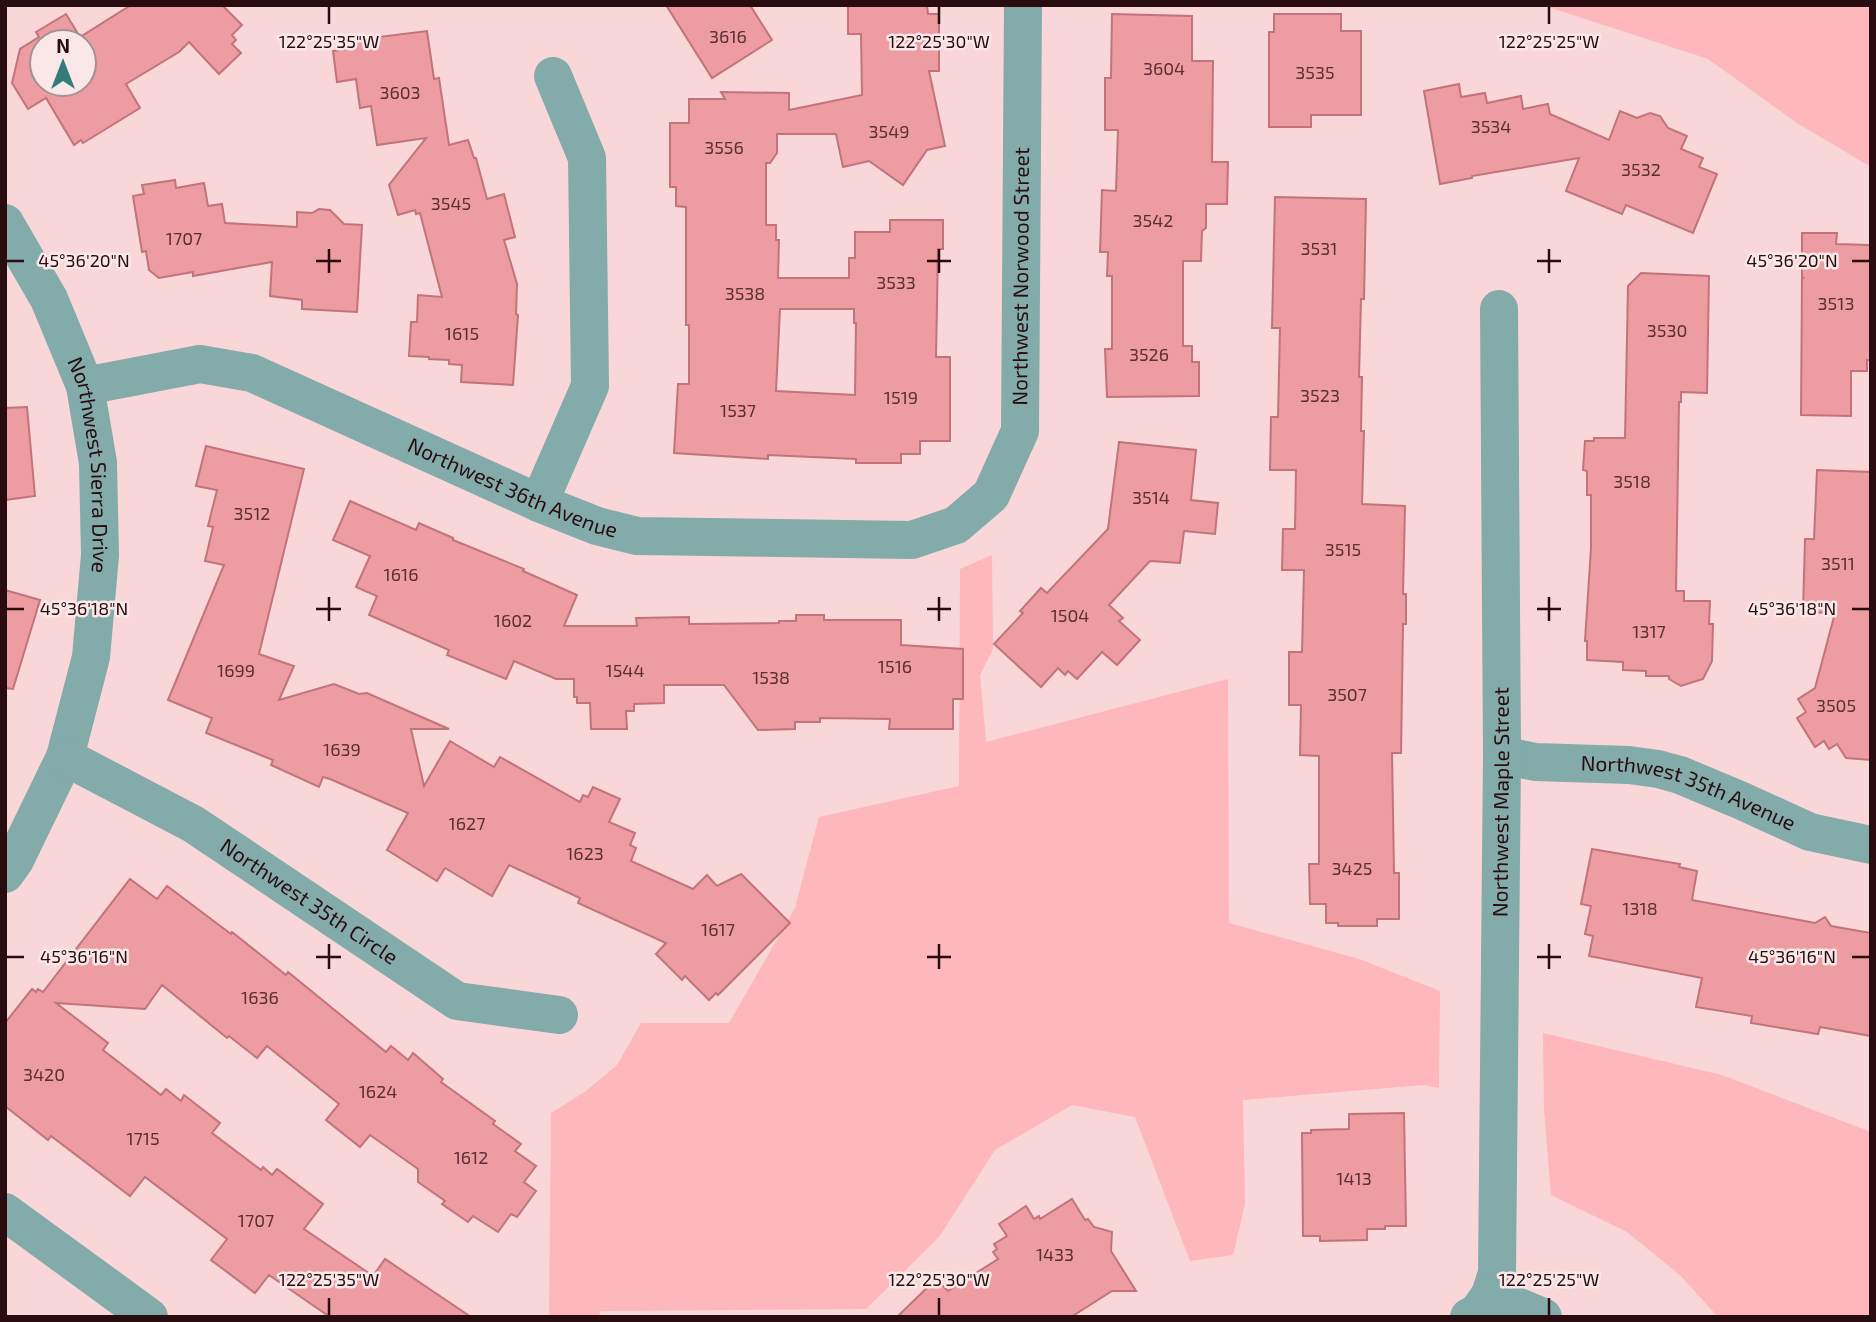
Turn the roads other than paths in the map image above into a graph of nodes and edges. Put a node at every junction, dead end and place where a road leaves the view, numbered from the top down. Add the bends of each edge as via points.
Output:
1 (1023, 5) edge
2 (553, 76) dead end
3 (5, 223) edge
4 (1499, 309) dead end
5 (85, 386) junction
6 (539, 503) junction
7 (956, 525) joint
8 (1502, 755) junction
9 (65, 757) junction
10 (1871, 845) edge
11 (5, 874) edge
12 (559, 1015) dead end
13 (5, 1212) edge
14 (1479, 1306) edge
15 (149, 1317) edge
16 (1543, 1317) edge

1 - 7 street, Northwest Norwood Street via 1020,431 991,495
2 - 6 street via 587,158 590,386
3 - 5 street, Northwest Sierra Drive via 49,299
4 - 8 street, Northwest Maple Street
5 - 6 street, Northwest 36th Avenue via 200,364 252,373
5 - 9 street, Northwest Sierra Drive via 98,463 100,555 90,657
6 - 7 street, Northwest 36th Avenue via 637,536 912,540
8 - 10 street, Northwest 35th Avenue via 1535,762 1658,769 1810,832
8 - 14 street, Northwest Maple Street via 1497,1273
9 - 11 street, Northwest Sierra Drive
9 - 12 street, Northwest 35th Circle via 193,824 457,1001
13 - 15 street
14 - 16 street

